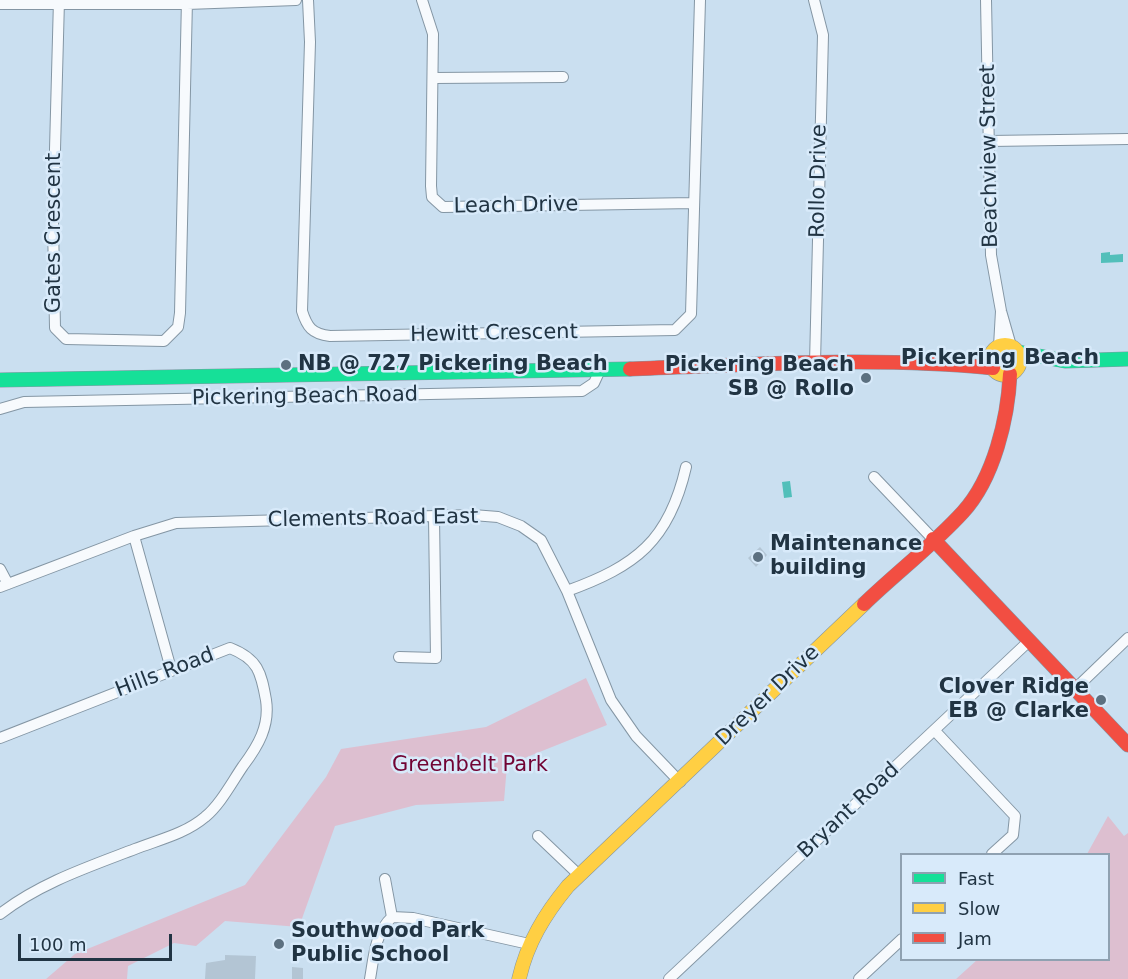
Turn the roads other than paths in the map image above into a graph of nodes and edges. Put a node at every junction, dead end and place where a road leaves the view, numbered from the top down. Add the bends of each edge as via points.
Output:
1 (296, 0) edge
2 (308, 0) edge
3 (422, 0) edge
4 (700, 0) edge
5 (814, 0) edge
6 (986, 0) edge
7 (187, 2) edge
8 (59, 3) edge
9 (0, 4) edge
10 (563, 77) dead end
11 (434, 78) junction
12 (1128, 139) edge
13 (990, 141) junction
14 (694, 203) junction
15 (1005, 350) junction
16 (1128, 359) edge
17 (1065, 361) junction
18 (815, 363) junction
19 (943, 363) junction
20 (600, 370) junction
21 (1005, 371) junction
22 (1, 381) edge
23 (0, 409) edge
24 (686, 467) dead end
25 (874, 477) dead end
26 (434, 517) junction
27 (134, 536) junction
28 (933, 539) junction
29 (0, 569) edge
30 (4, 585) edge
31 (567, 591) junction
32 (1128, 638) edge
33 (1029, 642) junction
34 (399, 657) dead end
35 (171, 669) junction
36 (1074, 690) junction
37 (935, 731) junction
38 (0, 738) edge
39 (1128, 745) edge
40 (680, 782) junction
41 (538, 836) dead end
42 (994, 853) edge
43 (579, 875) junction
44 (385, 879) dead end
45 (0, 914) edge
46 (392, 917) junction
47 (900, 941) edge
48 (529, 944) junction
49 (370, 979) edge
50 (519, 979) edge
51 (669, 979) edge
52 (859, 979) edge

1 - 7 street
2 - 14 street, Hewitt Crescent via 302,311 307,327 318,335 675,330 691,314
3 - 11 street, Leach Drive via 434,34
4 - 14 street, Hewitt Crescent
5 - 18 street, Rollo Drive via 823,35
6 - 13 street, Beachview Street
7 - 8 street
7 - 8 street, Gates Crescent via 178,327 164,341 130,342 66,339 55,328 52,224
8 - 9 street
10 - 11 street
11 - 14 street, Leach Drive via 431,186 432,198 443,207
12 - 13 street
13 - 15 street, Beachview Street via 991,255
15 - 17 street, Pickering Beach Road
15 - 19 street, Pickering Beach Road
15 - 21 street
15 - 21 street
16 - 17 street, Pickering Beach Road
17 - 21 street, Pickering Beach Road
18 - 19 street, Pickering Beach Road
18 - 20 street, Pickering Beach Road
19 - 21 street, Pickering Beach Road
20 - 22 street, Pickering Beach Road
20 - 23 street, Pickering Beach Road via 594,383 582,391 24,402
21 - 28 street, Dreyer Drive via 1000,391 1005,407 997,453 964,511
24 - 31 street via 670,516 656,537 628,564
25 - 28 street
26 - 27 street, Clements Road East via 176,523
26 - 31 street, Clements Road East via 498,517 521,526 541,540
26 - 34 street via 436,658
27 - 30 street, Clements Road East
27 - 35 street
28 - 33 street
28 - 40 street, Dreyer Drive
29 - 30 street
31 - 40 street, Clements Road East via 611,700 636,736
32 - 36 street
33 - 36 street
33 - 37 street, Bryant Road
35 - 38 street, Hills Road
35 - 45 street, Hills Road via 230,648 248,655 260,675 266,703 266,726 258,746 206,817 176,834 50,883
36 - 39 street
37 - 42 street via 1015,816 1013,835
37 - 51 street, Bryant Road
40 - 43 street, Dreyer Drive
41 - 43 street
43 - 48 street, Dreyer Drive via 542,919
44 - 46 street
46 - 48 street via 413,918
46 - 49 street via 383,926 375,945
47 - 52 street
48 - 50 street, Dreyer Drive

